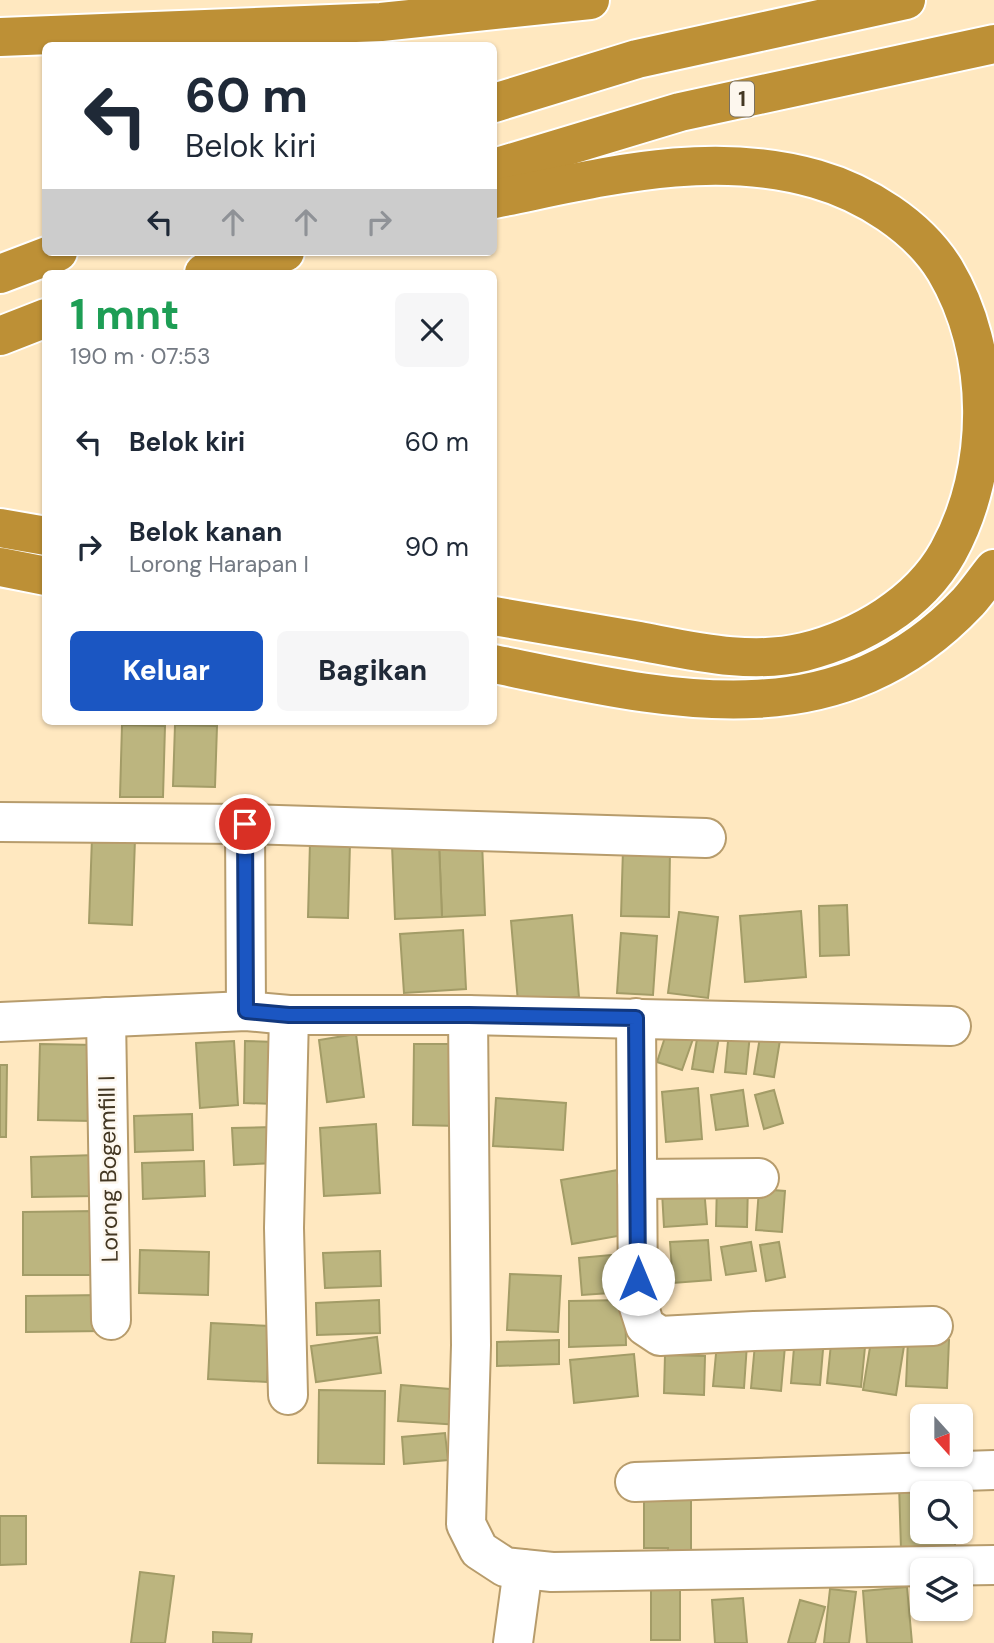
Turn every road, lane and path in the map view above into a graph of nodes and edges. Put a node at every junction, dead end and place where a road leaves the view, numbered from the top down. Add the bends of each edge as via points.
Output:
1 (590, 0) edge
2 (906, 0) edge
3 (0, 37) edge
4 (994, 44) edge
5 (497, 102) edge
6 (497, 167) edge
7 (497, 198) edge
8 (47, 256) edge
9 (222, 256) edge
10 (270, 256) edge
11 (182, 270) edge
12 (216, 270) edge
13 (0, 274) edge
14 (42, 320) edge
15 (0, 336) edge
16 (0, 528) edge
17 (42, 535) edge
18 (0, 567) edge
19 (994, 569) edge
20 (42, 575) edge
21 (497, 617) edge
22 (497, 665) edge
23 (0, 822) edge
24 (245, 824) junction
25 (706, 838) dead end
26 (246, 1011) junction
27 (289, 1015) junction
28 (468, 1015) junction
29 (106, 1017) junction
30 (636, 1018) junction
31 (0, 1022) edge
32 (951, 1026) dead end
33 (637, 1178) junction
34 (759, 1178) dead end
35 (111, 1320) dead end
36 (933, 1326) dead end
37 (288, 1395) dead end
38 (994, 1470) edge
39 (635, 1482) dead end
40 (994, 1565) edge
41 (523, 1569) junction
42 (513, 1643) edge

1 - 3 highway via 381,22
2 - 5 highway via 637,59
4 - 6 highway, 1 via 680,112
7 - 21 highway via 606,176 710,164 770,168 820,180 873,202 917,236 945,269 977,352 984,396 976,485 947,555 888,616 845,639 802,653 753,658
8 - 13 highway
9 - 11 highway
10 - 12 highway
14 - 15 highway
16 - 17 highway
18 - 20 highway
19 - 22 highway via 967,602 895,660 803,695 749,700 688,698 627,691
23 - 24 street
24 - 25 street
24 - 26 street
26 - 27 street
26 - 29 street
27 - 28 street
27 - 37 street via 284,1228
28 - 30 street
28 - 41 street via 471,1345 466,1524 479,1550 505,1567
29 - 31 street
29 - 35 street, Lorong Bogemfill I
30 - 32 street
30 - 33 street
33 - 34 street
33 - 36 street via 638,1304 645,1326 660,1336
38 - 39 street
40 - 41 street
41 - 42 street

